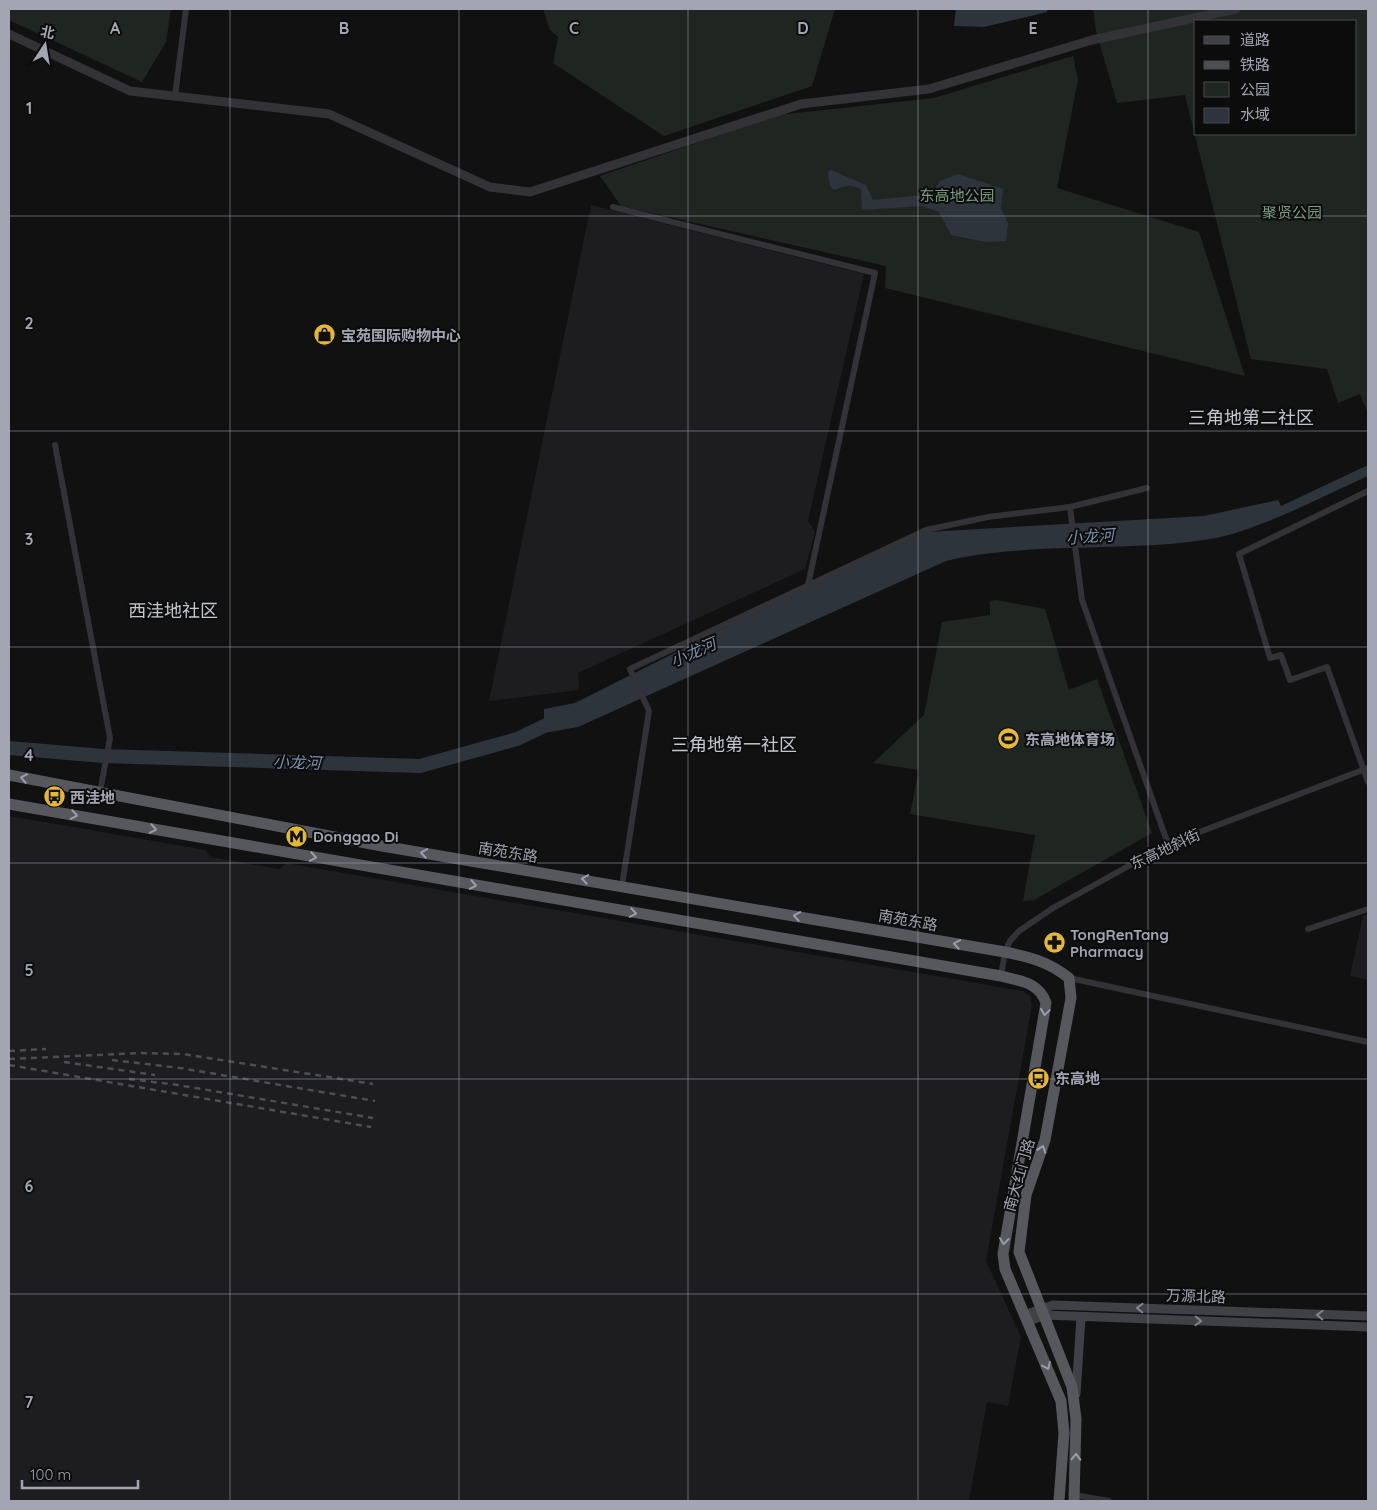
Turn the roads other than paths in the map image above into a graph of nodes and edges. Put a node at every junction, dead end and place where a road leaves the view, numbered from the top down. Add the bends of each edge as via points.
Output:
1 (186, 9) edge
2 (1236, 9) edge
3 (9, 34) edge
4 (175, 96) junction
5 (613, 207) dead end
6 (55, 445) dead end
7 (1147, 488) dead end
8 (1368, 491) edge
9 (1070, 507) junction
10 (808, 585) junction
11 (1366, 768) edge
12 (9, 775) edge
13 (1368, 782) edge
14 (100, 792) junction
15 (9, 804) edge
16 (1168, 844) junction
17 (622, 886) junction
18 (1368, 909) edge
19 (1308, 929) dead end
20 (1005, 952) junction
21 (1001, 976) junction
22 (1068, 978) junction
23 (1368, 1042) edge
24 (1043, 1311) junction
25 (1368, 1316) edge
26 (1081, 1317) junction
27 (1026, 1319) junction
28 (1368, 1327) edge
29 (1076, 1420) junction
30 (1074, 1498) edge
31 (1060, 1501) edge
32 (1109, 1501) edge

1 - 4 street
2 - 4 street via 1092,40 929,89 801,104 530,192 490,187 329,114
3 - 4 street via 130,91
5 - 10 street via 875,273
6 - 14 street via 110,738
7 - 9 street
8 - 11 street via 1239,554 1270,658 1281,655 1290,680 1327,667
9 - 10 street via 988,517 926,530
9 - 16 street via 1082,600
10 - 17 street via 630,669 650,711
11 - 13 street
11 - 16 street, 东高地斜街
14 -> 12 highway, 南苑东路
17 -> 14 highway, 南苑东路 via 382,846
15 -> 21 highway
16 - 20 street, 东高地斜街 via 1053,908 1019,931
20 -> 17 highway, 南苑东路
18 - 19 street
20 - 21 street, 东高地斜街
20 - 22 highway via 1040,960
21 -> 27 highway, 南大红门路 via 1032,984 1042,992 1046,1002 1004,1239 1005,1269
22 - 23 street
24 -> 22 highway, 南大红门路 via 1024,1270 1019,1238 1026,1195 1045,1140 1069,1017
25 -> 24 main road, 万源北路 via 1053,1305
24 - 26 main road, 万源北路
24 - 27 main road
24 - 29 highway, 南大红门路 via 1072,1387
26 -> 28 main road, 万源北路
26 - 29 main road
27 -> 31 highway, 南大红门路 via 1056,1385 1064,1414
30 -> 29 highway, 南大红门路
30 - 32 street

